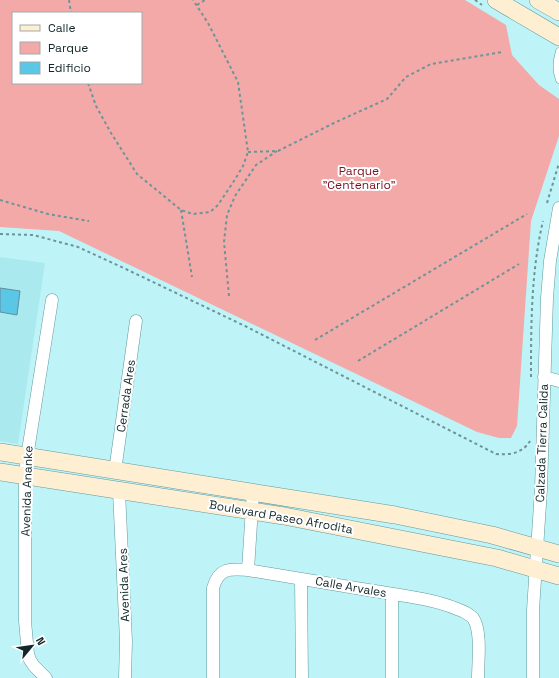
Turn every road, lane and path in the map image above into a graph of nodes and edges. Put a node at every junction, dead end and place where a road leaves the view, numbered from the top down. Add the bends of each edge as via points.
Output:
1 (69, 0) edge
2 (193, 0) edge
3 (205, 0) edge
4 (496, 0) edge
5 (538, 0) edge
6 (196, 5) junction
7 (71, 12) edge
8 (559, 12) edge
9 (559, 37) edge
10 (559, 51) edge
11 (502, 52) dead end
12 (559, 80) edge
13 (88, 84) edge
14 (278, 151) junction
15 (248, 152) junction
16 (0, 200) edge
17 (559, 208) edge
18 (181, 210) junction
19 (527, 214) dead end
20 (89, 221) dead end
21 (0, 234) edge
22 (519, 264) dead end
23 (192, 278) dead end
24 (229, 296) dead end
25 (52, 300) dead end
26 (136, 321) dead end
27 (315, 340) dead end
28 (358, 362) dead end
29 (544, 377) junction
30 (559, 381) edge
31 (0, 452) edge
32 (496, 454) dead end
33 (27, 457) junction
34 (115, 471) junction
35 (0, 472) edge
36 (26, 476) junction
37 (119, 491) junction
38 (253, 492) junction
39 (251, 510) junction
40 (536, 547) junction
41 (559, 554) edge
42 (535, 569) junction
43 (248, 570) junction
44 (559, 576) edge
45 (301, 579) junction
46 (392, 594) junction
47 (46, 678) edge
48 (125, 678) edge
49 (213, 678) edge
50 (302, 678) edge
51 (392, 678) edge
52 (478, 678) edge
53 (533, 678) edge

1 - 7 path
2 - 6 path
3 - 6 path
4 - 9 street
5 - 8 street
6 - 15 path via 238,82
10 - 12 lane via 556,69
11 - 14 path via 431,64 406,77 387,99
13 - 18 path via 107,127 137,174
14 - 15 path
14 - 24 path via 256,165 235,196 227,215 224,242
15 - 18 path via 243,166 218,205 210,212 193,214
16 - 20 path via 48,214
17 - 29 street, Calzada Tierra Calida via 550,261
18 - 23 path
19 - 27 path
21 - 32 path via 33,235 78,247 247,327
22 - 28 path
25 - 33 street, Avenida Ananke
26 - 34 street, Cerrada Ares
29 - 30 street
29 - 40 street, Calzada Tierra Calida via 541,489
31 - 33 street, Boulevard Paseo Afrodita
33 - 34 street, Boulevard Paseo Afrodita
33 - 36 street, Avenida Ananke
34 - 38 street, Boulevard Paseo Afrodita
35 - 36 street, Boulevard Paseo Afrodita
36 - 37 street, Boulevard Paseo Afrodita
36 - 47 street, Avenida Ananke via 26,634 30,660
37 - 39 street, Boulevard Paseo Afrodita
37 - 48 street, Avenida Ares via 126,641
38 - 39 street
38 - 40 street, Boulevard Paseo Afrodita via 402,517
39 - 42 street, Boulevard Paseo Afrodita via 497,558
39 - 43 street
40 - 41 street, Boulevard Paseo Afrodita
40 - 42 street, Calzada Tierra Calida
42 - 44 street, Boulevard Paseo Afrodita
42 - 53 street, Calzada Tierra Calida
43 - 45 street, Calle Arvales
43 - 49 street, Calle Arvales via 226,570 218,576 213,588
45 - 46 street, Calle Arvales
45 - 50 street
46 - 51 street
46 - 52 street, Calle Arvales via 445,605 473,618 478,634

